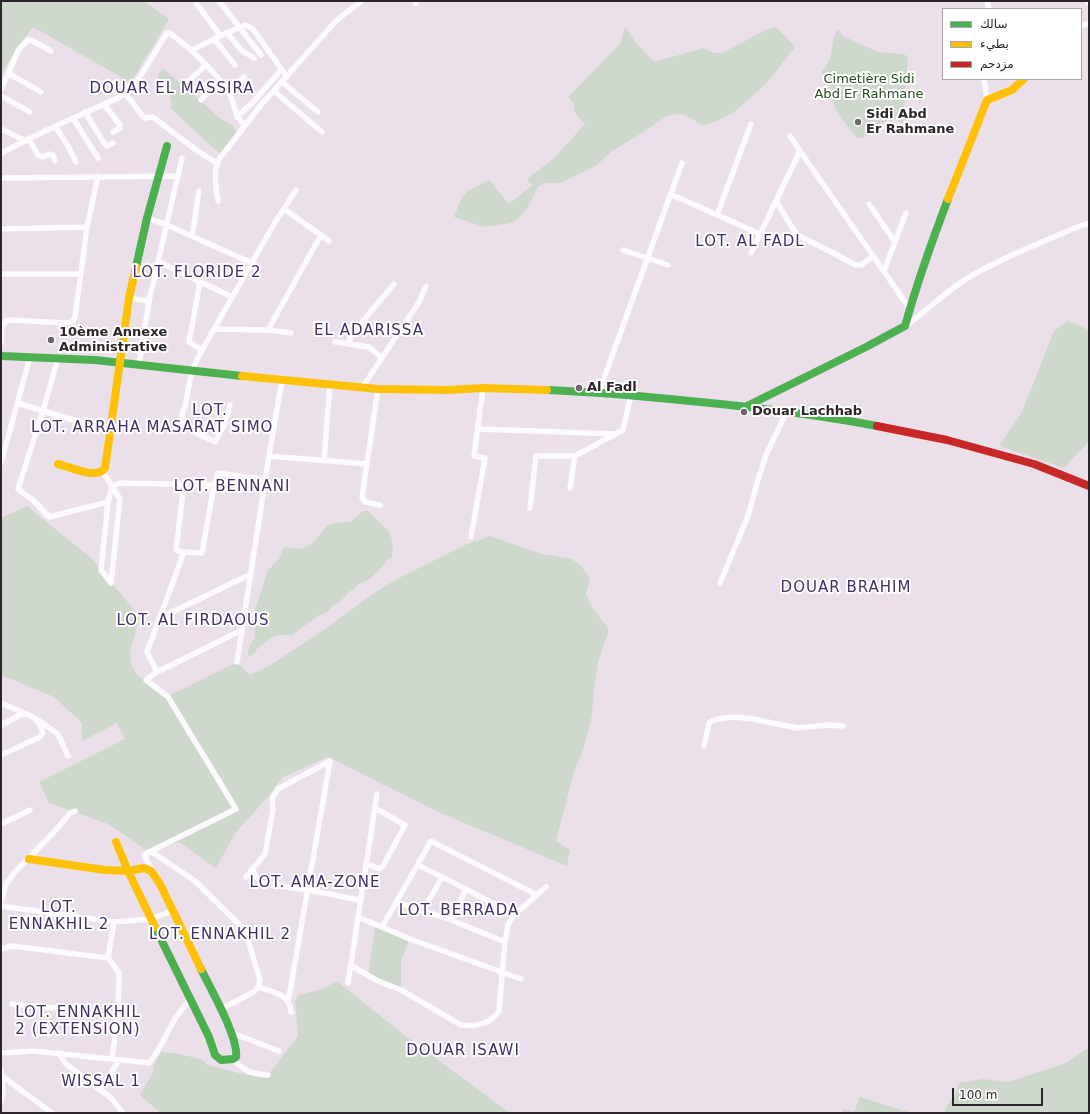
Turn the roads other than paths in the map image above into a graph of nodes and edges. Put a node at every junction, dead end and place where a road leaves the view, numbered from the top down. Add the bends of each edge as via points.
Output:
1 (219, 1) edge
2 (362, 1) edge
3 (1087, 1) edge
4 (196, 3) dead end
5 (1089, 3) edge
6 (240, 27) junction
7 (227, 32) junction
8 (220, 35) junction
9 (214, 38) junction
10 (191, 50) junction
11 (51, 51) dead end
12 (260, 55) dead end
13 (254, 58) dead end
14 (206, 65) junction
15 (235, 65) dead end
16 (282, 70) junction
17 (8, 73) junction
18 (287, 76) junction
19 (244, 77) dead end
20 (219, 80) junction
21 (984, 80) edge
22 (1023, 80) edge
23 (282, 82) junction
24 (184, 84) dead end
25 (1, 89) edge
26 (227, 90) junction
27 (274, 91) junction
28 (41, 92) dead end
29 (123, 94) junction
30 (1, 96) edge
31 (201, 100) dead end
32 (987, 100) junction
33 (104, 104) junction
34 (30, 112) dead end
35 (85, 112) junction
36 (318, 112) dead end
37 (237, 117) junction
38 (73, 118) junction
39 (751, 124) dead end
40 (245, 125) junction
41 (55, 126) junction
42 (2, 130) edge
43 (113, 132) dead end
44 (322, 132) dead end
45 (790, 136) dead end
46 (27, 140) junction
47 (113, 143) dead end
48 (167, 146) dead end
49 (800, 150) junction
50 (1, 153) edge
51 (98, 158) dead end
52 (182, 158) dead end
53 (55, 161) dead end
54 (76, 162) dead end
55 (217, 163) junction
56 (682, 163) dead end
57 (98, 176) junction
58 (158, 176) junction
59 (178, 176) junction
60 (1, 178) edge
61 (296, 190) dead end
62 (199, 191) dead end
63 (670, 194) junction
64 (218, 201) dead end
65 (776, 201) junction
66 (869, 204) dead end
67 (284, 209) junction
68 (906, 213) dead end
69 (717, 215) junction
70 (147, 218) junction
71 (1089, 223) edge
72 (168, 225) junction
73 (87, 228) junction
74 (1, 229) edge
75 (760, 234) junction
76 (320, 235) junction
77 (192, 236) junction
78 (329, 241) dead end
79 (895, 242) junction
80 (623, 250) dead end
81 (751, 253) dead end
82 (873, 256) junction
83 (647, 259) junction
84 (159, 262) junction
85 (252, 263) junction
86 (668, 265) dead end
87 (884, 271) junction
88 (1, 274) edge
89 (81, 274) junction
90 (200, 282) junction
91 (394, 284) dead end
92 (426, 286) dead end
93 (232, 297) junction
94 (129, 298) junction
95 (149, 301) junction
96 (910, 309) junction
97 (905, 326) junction
98 (214, 330) junction
99 (268, 330) junction
100 (291, 333) dead end
101 (335, 342) dead end
102 (1, 343) edge
103 (348, 344) junction
104 (202, 350) junction
105 (1, 356) edge
106 (30, 357) junction
107 (58, 358) junction
108 (382, 358) junction
109 (119, 362) junction
110 (139, 364) junction
111 (192, 370) junction
112 (282, 380) junction
113 (330, 384) junction
114 (362, 388) junction
115 (483, 388) junction
116 (378, 389) junction
117 (599, 392) junction
118 (630, 394) junction
119 (17, 403) junction
120 (230, 405) dead end
121 (746, 406) junction
122 (43, 411) junction
123 (787, 411) junction
124 (478, 429) junction
125 (110, 431) junction
126 (617, 434) junction
127 (268, 456) junction
128 (574, 456) junction
129 (324, 461) junction
130 (1, 463) edge
131 (58, 464) dead end
132 (367, 464) junction
133 (103, 472) junction
134 (266, 480) junction
135 (184, 484) junction
136 (214, 485) junction
137 (112, 486) junction
138 (1089, 486) edge
139 (570, 488) dead end
140 (108, 502) junction
141 (380, 505) dead end
142 (530, 508) dead end
143 (471, 537) dead end
144 (184, 552) junction
145 (251, 574) junction
146 (720, 584) dead end
147 (160, 618) junction
148 (242, 630) junction
149 (237, 662) dead end
150 (157, 672) junction
151 (1, 703) edge
152 (24, 713) junction
153 (36, 719) junction
154 (1, 725) edge
155 (843, 726) dead end
156 (704, 746) dead end
157 (1, 755) edge
158 (68, 756) dead end
159 (377, 794) dead end
160 (375, 808) junction
161 (30, 810) dead end
162 (75, 811) dead end
163 (1, 824) edge
164 (116, 842) dead end
165 (146, 854) junction
166 (29, 858) junction
167 (366, 863) junction
168 (418, 865) junction
169 (252, 869) junction
170 (128, 871) junction
171 (156, 877) junction
172 (246, 877) dead end
173 (442, 877) junction
174 (546, 887) dead end
175 (466, 889) junction
176 (308, 890) junction
177 (537, 895) junction
178 (360, 900) junction
179 (397, 902) junction
180 (1, 903) edge
181 (1, 906) edge
182 (172, 911) junction
183 (423, 911) junction
184 (514, 915) junction
185 (358, 917) junction
186 (151, 919) junction
187 (451, 920) junction
188 (114, 922) junction
189 (382, 927) junction
190 (505, 942) junction
191 (1, 949) edge
192 (108, 958) junction
193 (350, 965) junction
194 (503, 973) junction
195 (521, 979) dead end
196 (348, 983) dead end
197 (258, 987) junction
198 (190, 999) junction
199 (288, 1000) junction
200 (12, 1004) dead end
201 (221, 1009) junction
202 (291, 1012) dead end
203 (118, 1014) junction
204 (232, 1033) junction
205 (279, 1050) dead end
206 (1, 1053) edge
207 (59, 1053) junction
208 (112, 1059) junction
209 (233, 1059) junction
210 (119, 1060) junction
211 (2, 1074) edge
212 (268, 1075) dead end
213 (100, 1090) junction
214 (1, 1102) edge
215 (52, 1113) edge
216 (123, 1113) edge

1 - 6 street
2 - 18 street via 339,18
3 - 5 street
4 - 8 street
6 - 7 street
6 - 12 street
6 - 16 street via 245,25 254,29
7 - 8 street
7 - 13 street via 241,50
8 - 9 street
9 - 10 street
9 - 15 street
10 - 14 street
10 - 29 street via 170,33 166,33 141,75
11 - 17 street via 28,40 19,50
14 - 20 street
14 - 24 street
16 - 18 street
16 - 37 street
17 - 25 street
17 - 28 street
18 - 23 street
19 - 26 street
20 - 26 street
20 - 31 street
21 - 32 street
22 - 32 street via 1010,92
23 - 27 street
23 - 36 street
26 - 37 street
27 - 40 street
27 - 44 street
29 - 33 street
29 - 55 street via 133,101 142,116 154,118
30 - 34 street
32 - 96 street via 935,232
33 - 35 street
33 - 43 street via 120,125 120,128
35 - 38 street
35 - 47 street via 104,143 107,146
37 - 40 street
38 - 41 street
38 - 51 street
39 - 69 street
40 - 55 street
41 - 46 street
41 - 54 street
42 - 46 street
45 - 49 street
46 - 50 street
46 - 53 street via 38,155 53,155
48 - 58 street
49 - 65 street
49 - 82 street
52 - 59 street
55 - 64 street via 215,172
56 - 63 street
57 - 58 street
57 - 60 street
57 - 73 street
58 - 59 street
58 - 70 street
59 - 72 street
61 - 67 street
62 - 77 street
63 - 69 street
63 - 83 street
65 - 75 street
65 - 82 street via 796,234 856,265 861,265
66 - 79 street
67 - 76 street
67 - 85 street
68 - 79 street
69 - 75 street
70 - 72 street
70 - 94 street
71 - 97 street via 971,276
72 - 77 street
72 - 84 street
73 - 74 street
73 - 89 street
75 - 81 street
76 - 78 street
76 - 99 street
77 - 85 street
79 - 87 street
80 - 83 street
82 - 87 street
83 - 86 street
83 - 117 street
84 - 90 street
84 - 95 street
85 - 93 street
87 - 96 street
88 - 89 street
89 - 102 street via 75,317 72,322 6,321 2,325
90 - 93 street
90 - 104 street via 189,342
91 - 103 street via 352,334
92 - 108 street via 419,302
93 - 98 street
94 - 95 street
94 - 109 street
95 - 110 street
96 - 97 street
97 - 121 street
98 - 99 street
98 - 104 street
99 - 100 street
101 - 103 street
103 - 108 street via 369,347
104 - 111 street
105 - 106 street
106 - 107 street
106 - 119 street
107 - 109 street
107 - 122 street
108 - 114 street
109 - 110 street
109 - 125 street
110 - 111 street
111 - 112 street
111 - 120 street via 181,422 184,427 215,442 225,424
112 - 113 street
112 - 127 street
113 - 114 street
113 - 129 street
114 - 116 street
115 - 116 street
115 - 117 street
115 - 124 street
116 - 132 street
117 - 118 street
118 - 121 street
118 - 126 street via 623,430
119 - 122 street
119 - 130 street
121 - 123 street
122 - 125 street
122 - 140 street via 19,491 49,516
123 - 138 street via 947,440 1034,464
123 - 146 street via 766,455 748,516
124 - 126 street
124 - 143 street via 474,456 485,458
125 - 133 street
126 - 128 street
127 - 129 street
127 - 134 street
128 - 139 street
128 - 142 street via 536,456
129 - 132 street
131 - 133 street via 94,473
132 - 141 street via 362,497 365,502
133 - 137 street
134 - 136 street via 218,473
134 - 145 street
135 - 136 street
135 - 137 street via 120,483
135 - 144 street via 176,550
136 - 144 street via 202,553
137 - 140 street
137 - 140 street via 120,499 111,583 100,570
144 - 147 street
145 - 147 street
145 - 148 street
147 - 150 street via 147,652
148 - 149 street
148 - 150 street
150 - 165 street via 146,680 168,696 236,809
151 - 152 street
152 - 153 street
152 - 154 street
153 - 157 street via 43,734
153 - 158 street via 58,734
155 - 156 street via 797,728 753,719 718,719 709,723
159 - 160 street
160 - 167 street
160 - 167 street via 405,826 383,866 379,869
161 - 163 street
162 - 166 street via 70,813
164 - 170 street
165 - 171 street
165 - 197 street via 155,854 195,881 245,930 260,980
166 - 170 street via 105,870
166 - 180 street via 6,884
167 - 178 street
168 - 173 street
168 - 177 street via 431,841
168 - 179 street
169 - 172 street
169 - 176 street via 264,884
169 - 176 street via 266,854 273,810 272,798 278,789 330,761
170 - 171 street via 144,868
170 - 186 street
171 - 182 street
173 - 175 street
173 - 183 street
174 - 177 street
175 - 184 street
175 - 187 street
176 - 178 street
176 - 199 street
177 - 184 street
178 - 185 street
179 - 183 street
179 - 189 street
181 - 188 street
182 - 186 street
182 - 201 street
183 - 187 street
184 - 190 street via 508,925
185 - 189 street
185 - 193 street
186 - 188 street
186 - 198 street
187 - 190 street
188 - 192 street
189 - 194 street
190 - 194 street
191 - 192 street via 12,946
192 - 203 street via 119,973
193 - 194 street via 373,979 401,990 461,1025 471,1026 483,1024 500,1011
193 - 196 street
194 - 195 street
197 - 199 street
197 - 201 street via 254,992
198 - 209 street via 215,1055 221,1060
198 - 210 street via 176,1017 149,1063
199 - 202 street
200 - 203 street
201 - 204 street
203 - 208 street
204 - 205 street
204 - 209 street via 237,1053
206 - 207 street
207 - 208 street
207 - 213 street via 65,1063
208 - 210 street
209 - 212 street via 241,1068 254,1074
210 - 213 street
211 - 214 street
211 - 215 street
213 - 216 street via 111,1098

